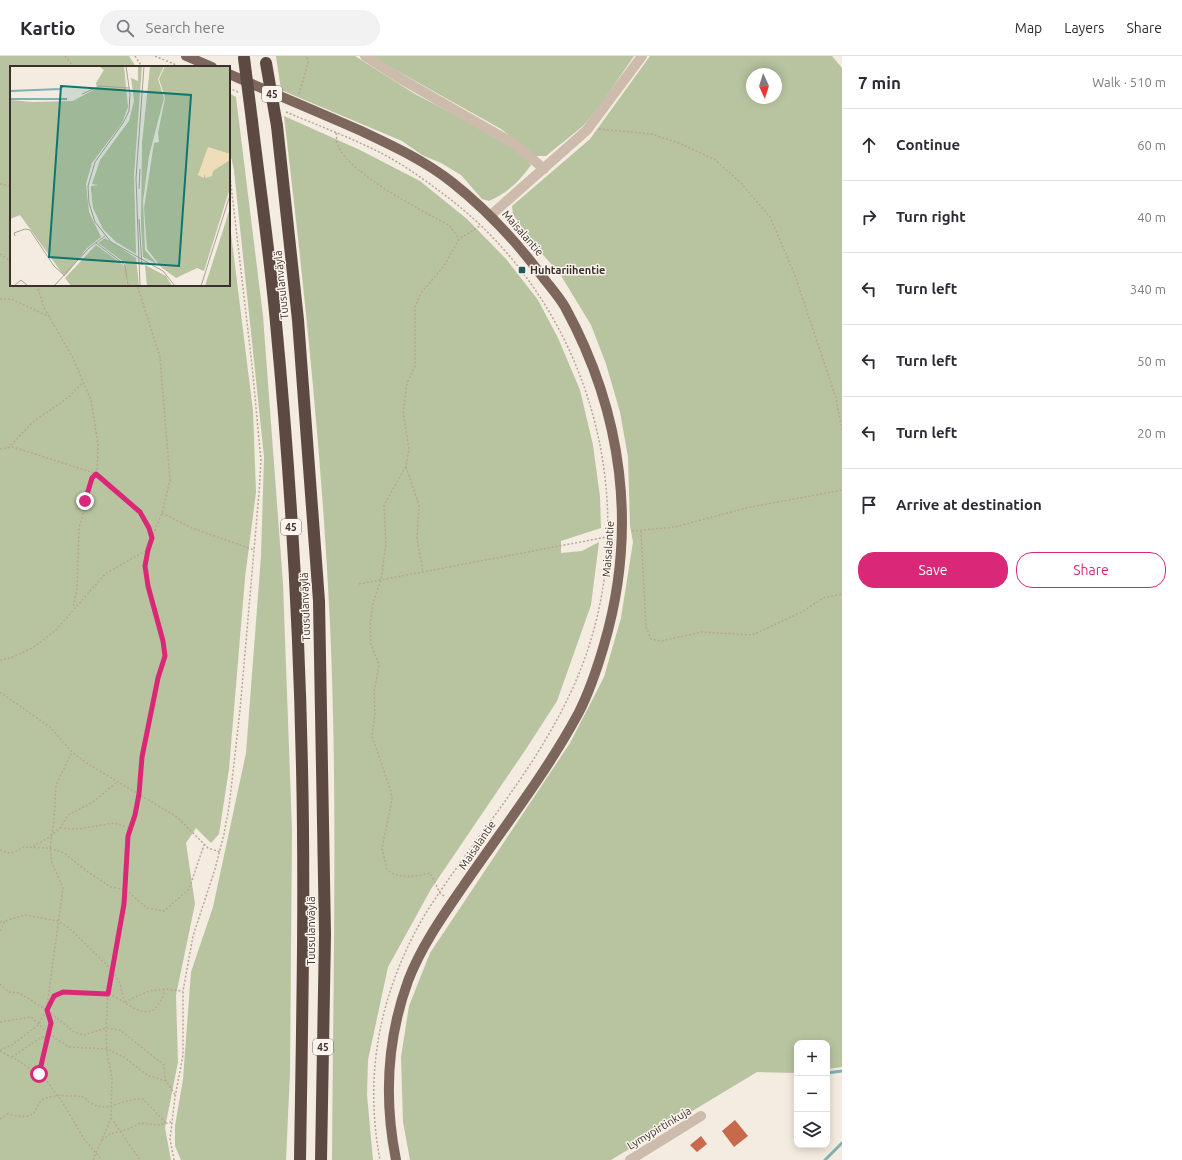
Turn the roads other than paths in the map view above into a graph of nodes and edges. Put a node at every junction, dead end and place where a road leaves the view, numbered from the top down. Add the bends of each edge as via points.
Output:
1 (186, 56) edge
2 (365, 56) edge
3 (642, 56) edge
4 (244, 57) edge
5 (266, 60) edge
6 (210, 66) edge
7 (230, 74) edge
8 (544, 169) junction
9 (490, 215) junction
10 (701, 1116) dead end
11 (300, 1160) edge
12 (321, 1160) edge
13 (396, 1160) edge
14 (630, 1160) edge

1 - 6 main road
2 - 8 street via 516,145
3 - 8 street via 587,130
4 - 11 highway, Tuusulanväylä / 45, bridge via 276,322 296,601 304,935
5 - 12 highway, Tuusulanväylä / 45, bridge via 277,126 298,320 319,601 325,934
7 - 9 main road, Maisalantie via 399,149 452,182
8 - 9 street
9 - 13 main road, Maisalantie via 527,254 563,304 590,359 610,419 620,477 623,532 616,596 608,630 578,714 541,774 442,918 409,979 394,1032 390,1060 389,1110
10 - 14 street, Lymypirtinkuja

